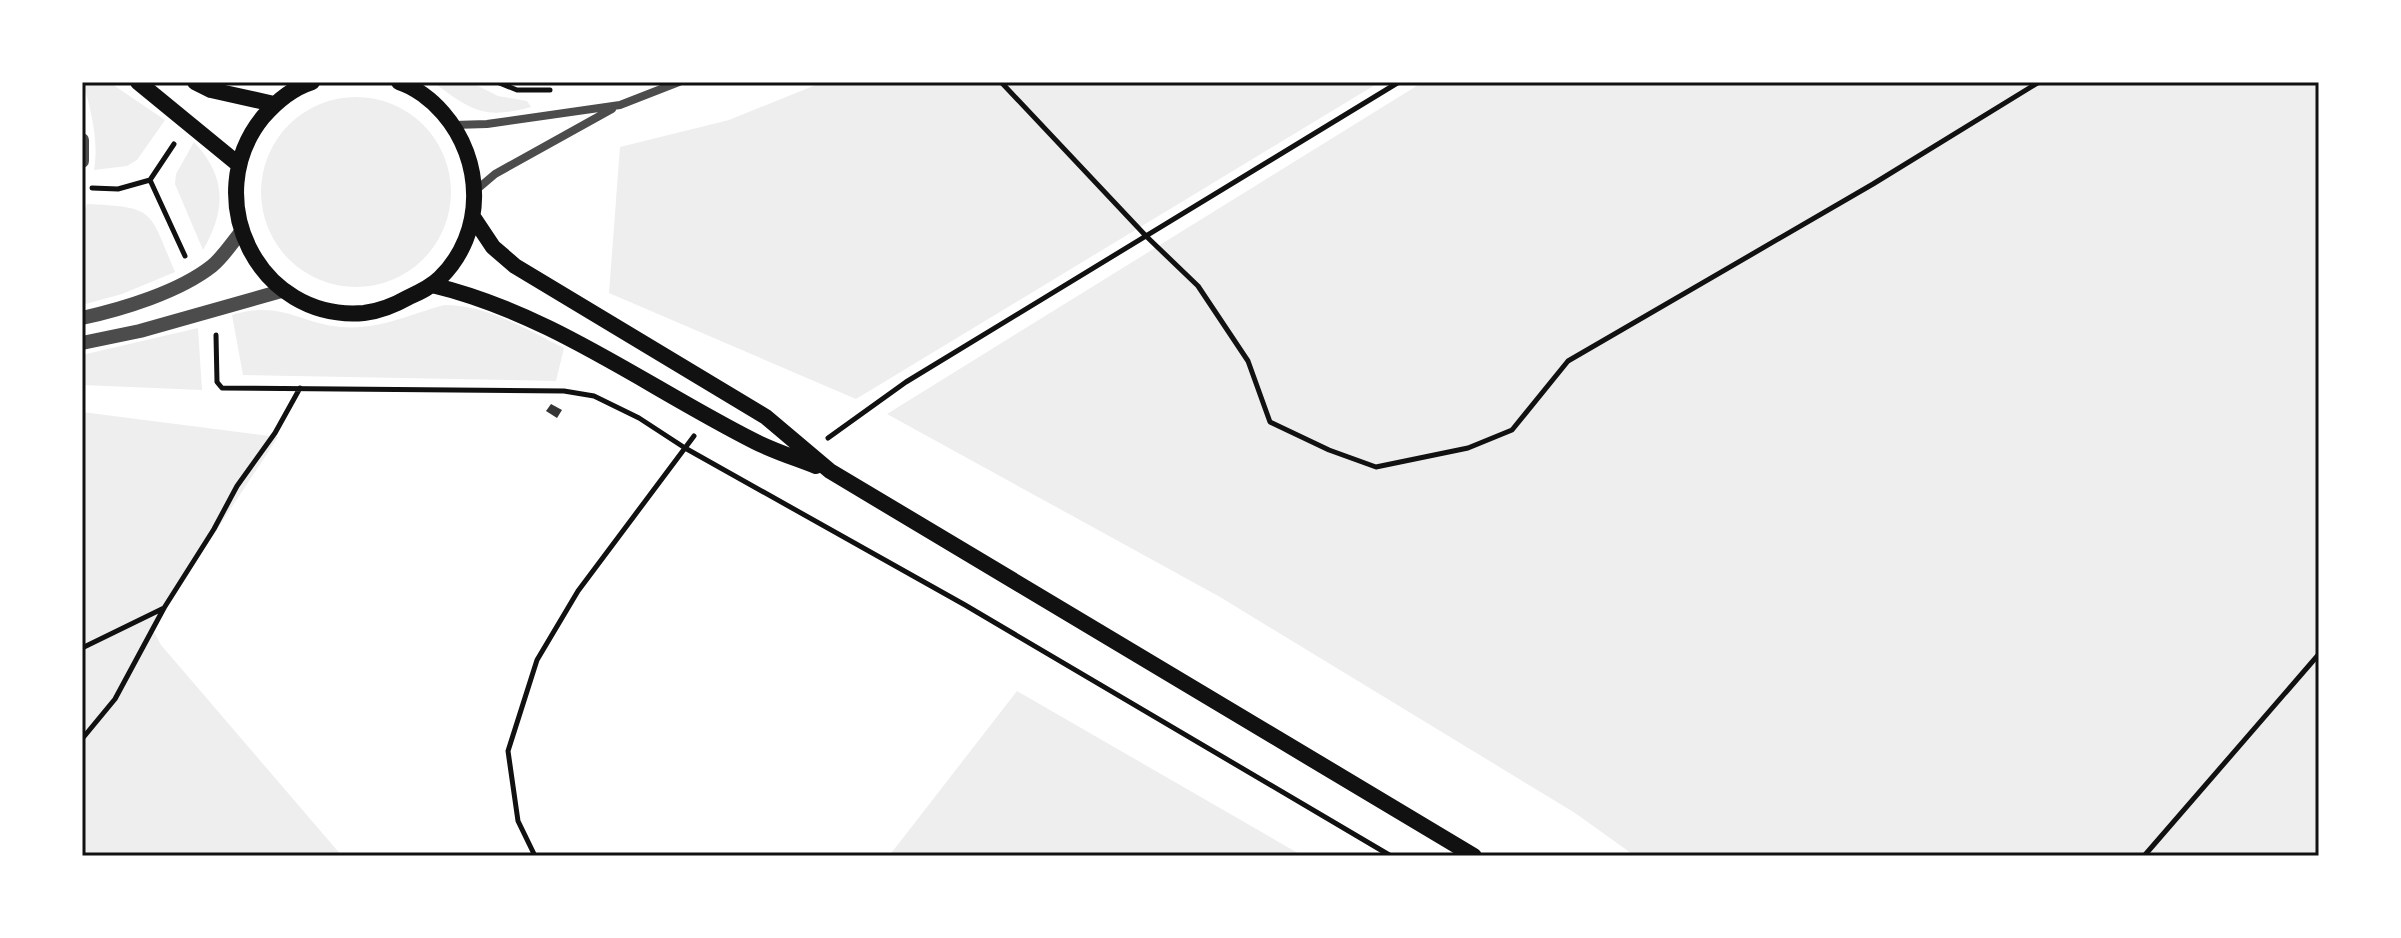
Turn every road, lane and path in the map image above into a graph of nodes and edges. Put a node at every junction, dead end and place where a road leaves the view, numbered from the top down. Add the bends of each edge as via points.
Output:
1 (138, 82) edge
2 (195, 82) edge
3 (312, 82) edge
4 (399, 82) edge
5 (679, 82) edge
6 (1001, 82) edge
7 (1399, 82) edge
8 (2039, 82) edge
9 (274, 104) junction
10 (620, 105) junction
11 (453, 125) junction
12 (82, 140) edge
13 (82, 161) edge
14 (238, 164) junction
15 (150, 180) dead end
16 (92, 188) dead end
17 (475, 191) junction
18 (473, 217) junction
19 (241, 232) junction
20 (1146, 236) junction
21 (432, 285) junction
22 (285, 290) junction
23 (82, 318) edge
24 (82, 343) edge
25 (709, 416) junction
26 (685, 448) junction
27 (808, 452) junction
28 (830, 471) junction
29 (164, 608) junction
30 (82, 648) edge
31 (2319, 654) edge
32 (82, 739) edge
33 (535, 856) edge
34 (1391, 856) edge
35 (1474, 856) edge
36 (2144, 856) edge

1 - 14 main road
2 - 9 main road
3 - 9 main road
4 - 11 main road via 434,102
5 - 10 street
6 - 20 path
7 - 20 path
8 - 20 path via 1568,361 1512,430 1468,448 1376,467 1270,422 1248,361 1198,286
9 - 14 main road via 252,131
10 - 11 street
10 - 17 street via 495,174
11 - 17 main road via 469,153
12 - 13 street
14 - 19 main road
15 - 16 path via 118,189
17 - 18 main road
18 - 21 main road via 462,248
18 - 27 main road via 493,247 515,266 766,417
19 - 22 main road via 264,272
19 - 23 street via 212,265 194,276 150,299
20 - 27 path via 906,382
21 - 22 main road via 391,308 362,313 306,303
21 - 25 main road via 478,297 539,323
22 - 24 street
25 - 26 path
25 - 28 main road via 756,443
26 - 29 path via 612,403 564,391 300,388
26 - 33 path via 578,591 537,660 508,751 518,821
26 - 34 path via 951,597
27 - 28 main road
28 - 35 main road
29 - 30 path
29 - 32 path via 115,699
31 - 36 path

